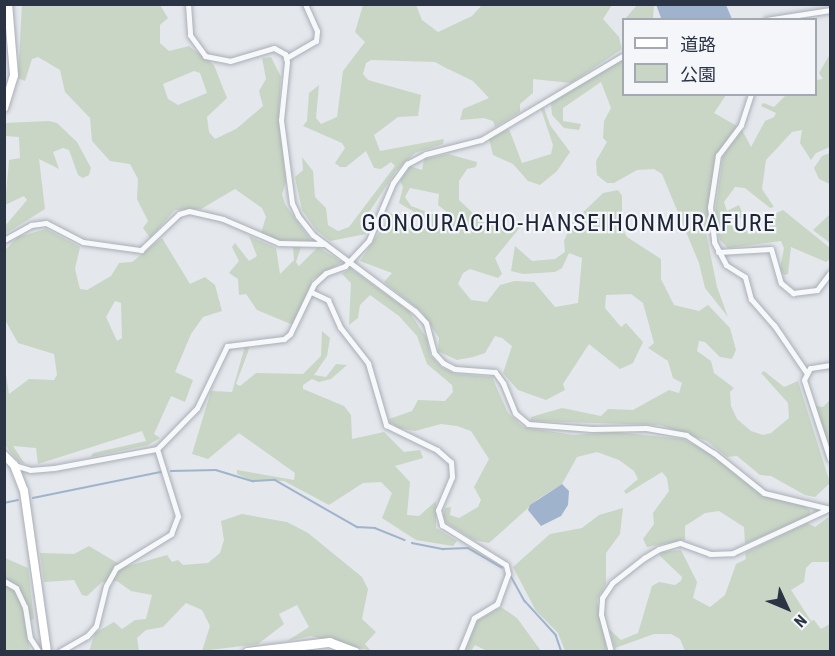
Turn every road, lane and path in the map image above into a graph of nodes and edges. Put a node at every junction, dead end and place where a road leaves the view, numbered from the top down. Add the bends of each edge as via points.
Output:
1 (8, 4) edge
2 (188, 4) edge
3 (305, 4) edge
4 (831, 10) edge
5 (779, 18) edge
6 (622, 56) edge
7 (286, 58) junction
8 (750, 96) edge
9 (4, 108) edge
10 (4, 240) edge
11 (325, 244) junction
12 (718, 252) junction
13 (350, 262) junction
14 (831, 273) edge
15 (311, 292) junction
16 (831, 365) edge
17 (806, 372) junction
18 (158, 449) junction
19 (4, 455) edge
20 (831, 459) edge
21 (14, 465) junction
22 (830, 509) edge
23 (4, 580) edge
24 (39, 651) edge
25 (47, 651) edge
26 (59, 651) edge
27 (247, 651) edge
28 (355, 651) edge
29 (460, 651) edge
30 (611, 651) edge

1 - 9 street via 14,75
2 - 7 street via 190,36 206,56 230,61 274,48
3 - 7 street via 317,36 308,48
4 - 5 street
6 - 13 street via 481,140 426,154 407,164 393,183 377,228
7 - 11 street via 280,107 292,203 304,225
8 - 12 street via 741,125 718,155 710,220
10 - 11 street via 31,225 46,223 83,242 141,250 179,214 189,211 223,219 279,243
11 - 13 street
12 - 14 street via 771,249 781,283 793,293 817,290
12 - 17 street via 726,265 745,277 751,299
13 - 15 street via 320,277
13 - 22 street via 415,311 426,323 434,353 443,363 455,369 495,372 522,421 592,429 646,428 686,435 764,493
15 - 18 street via 295,327 284,339 227,346 197,408
15 - 29 street via 328,300 340,327 368,363 386,425 437,450 451,462 453,477 438,510 441,525 506,564 508,574 497,604 474,618
16 - 17 street
17 - 20 street via 804,386
18 - 21 street via 54,468 30,470
18 - 26 street via 178,516 171,534 116,568 106,586 96,626 87,636
19 - 21 street
21 - 25 street via 24,491
22 - 30 street via 734,553 710,554 680,543 644,558 612,583 602,598 601,614
23 - 24 street via 16,588 25,607 30,638
27 - 28 main road via 329,642

